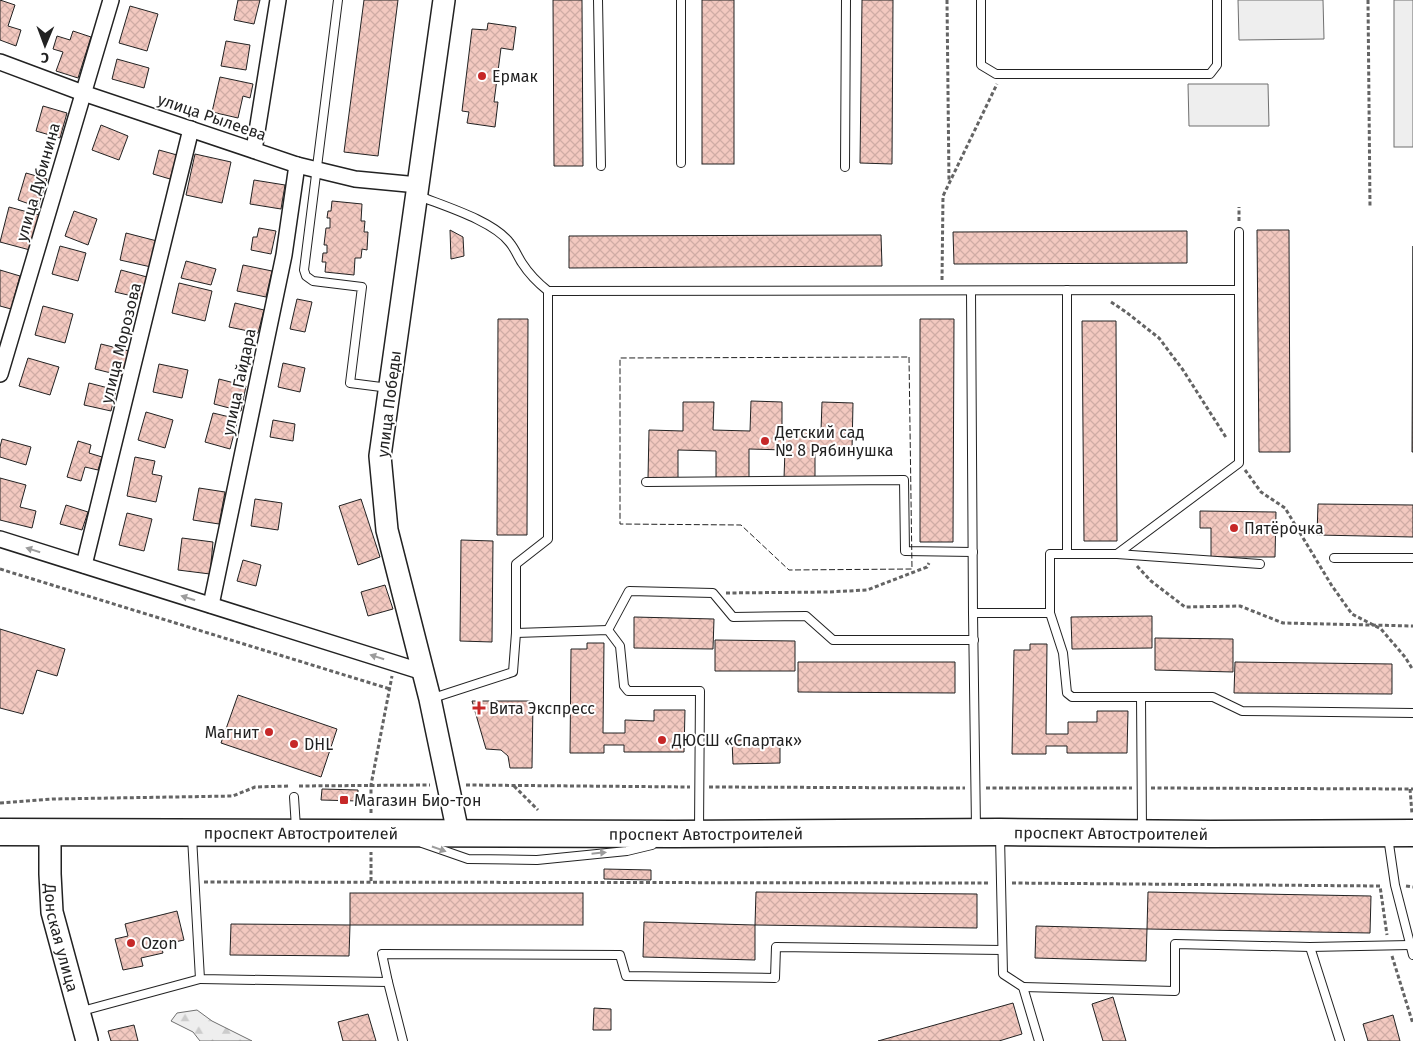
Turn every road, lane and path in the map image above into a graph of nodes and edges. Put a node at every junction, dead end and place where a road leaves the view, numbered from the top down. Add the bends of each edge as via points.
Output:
1 (111, 0) edge
2 (278, 0) edge
3 (338, 0) edge
4 (444, 0) edge
5 (598, 0) edge
6 (681, 0) edge
7 (846, 0) edge
8 (947, 0) edge
9 (982, 0) edge
10 (1217, 0) edge
11 (1368, 0) edge
12 (0, 62) edge
13 (1002, 74) junction
14 (83, 93) junction
15 (191, 129) junction
16 (254, 150) junction
17 (681, 163) dead end
18 (297, 165) junction
19 (601, 166) dead end
20 (844, 166) dead end
21 (317, 171) junction
22 (949, 182) junction
23 (417, 190) junction
24 (1370, 207) dead end
25 (1239, 232) dead end
26 (1067, 290) junction
27 (1092, 290) junction
28 (1239, 290) junction
29 (942, 291) junction
30 (970, 291) junction
31 (548, 292) junction
32 (0, 374) edge
33 (390, 388) junction
34 (1239, 463) junction
35 (646, 482) dead end
36 (0, 539) edge
37 (936, 552) junction
38 (973, 552) junction
39 (1067, 554) junction
40 (1117, 554) junction
41 (1127, 554) junction
42 (1334, 558) dead end
43 (1413, 558) edge
44 (1260, 564) dead end
45 (84, 565) junction
46 (0, 569) edge
47 (713, 593) junction
48 (211, 605) junction
49 (974, 613) junction
50 (1050, 613) junction
51 (1374, 625) junction
52 (1413, 626) edge
53 (608, 630) junction
54 (516, 633) junction
55 (974, 640) junction
56 (1413, 670) edge
57 (424, 672) junction
58 (390, 689) dead end
59 (1141, 697) junction
60 (430, 699) junction
61 (1413, 713) edge
62 (514, 786) dead end
63 (294, 797) dead end
64 (538, 810) dead end
65 (0, 832) edge
66 (192, 832) junction
67 (296, 832) junction
68 (988, 832) junction
69 (50, 833) junction
70 (393, 833) junction
71 (458, 833) junction
72 (1142, 833) junction
73 (1387, 833) junction
74 (1413, 833) edge
75 (699, 834) junction
76 (195, 882) junction
77 (1001, 883) junction
78 (1410, 945) junction
79 (1388, 946) junction
80 (1310, 947) junction
81 (1002, 950) junction
82 (1413, 955) edge
83 (200, 979) junction
84 (388, 982) junction
85 (1023, 987) junction
86 (79, 1012) junction
87 (1413, 1024) edge
88 (86, 1041) edge
89 (403, 1041) edge
90 (1039, 1041) edge
91 (1340, 1041) edge

1 - 14 street, улица Дубинина
2 - 16 street
3 - 21 lane
4 - 23 street, улица Победы
5 - 19 lane
6 - 17 lane
7 - 20 lane
8 - 22 path
9 - 13 lane via 981,65
10 - 13 lane via 1217,65 1210,74
11 - 24 path
12 - 14 street, улица Рылеева
13 - 22 path
14 - 15 street, улица Рылеева
14 - 32 street, улица Дубинина
15 - 16 street, улица Рылеева
15 - 45 street, улица Морозова
16 - 18 street, улица Рылеева
18 - 21 street, улица Рылеева
18 - 48 street, улица Гайдара via 284,255
21 - 23 street, улица Рылеева
21 - 33 lane via 304,270 306,276 313,281 362,287 350,383
22 - 29 path via 943,196
23 - 31 lane via 494,229 510,242 523,265
23 - 33 street, улица Победы
25 - 28 lane
26 - 27 lane
26 - 30 lane
26 - 39 lane
27 - 28 lane
27 - 34 path via 1159,338 1218,423
28 - 34 lane
29 - 30 lane
29 - 31 lane
30 - 38 lane
31 - 54 lane via 548,539 516,564
33 - 57 street, улица Победы via 380,456 387,530
34 - 40 lane
34 - 51 path via 1261,492 1285,508 1352,614
35 - 37 lane via 904,480 905,551
45 -> 36 street
37 - 38 lane
37 - 47 path via 927,566 867,590
38 - 49 lane
39 - 40 lane
39 - 50 lane via 1050,554
40 - 41 lane
41 - 44 lane
41 - 51 path via 1151,581 1185,606 1240,606 1283,623
42 - 43 lane
48 -> 45 street
46 - 58 path
47 - 53 lane via 628,591
47 - 55 lane via 733,617 806,616 833,640
57 -> 48 street
49 - 50 lane
49 - 55 lane
50 - 59 lane via 1063,653 1067,693 1072,697
51 - 52 path
51 - 56 path via 1381,629
53 - 54 lane
53 - 75 lane via 620,646 624,686 628,691 700,691
54 - 60 lane via 513,672
55 - 68 lane
57 - 60 street, улица Победы
59 - 61 lane via 1213,697 1242,711
59 - 72 lane
60 - 71 street, улица Победы
62 - 64 path
63 - 67 lane
65 - 69 highway, проспект Автостроителей
66 - 67 highway, проспект Автостроителей
66 - 69 highway, проспект Автостроителей
66 - 76 lane
67 - 70 highway, проспект Автостроителей
68 - 72 highway, проспект Автостроителей
68 - 75 highway, проспект Автостроителей
68 - 77 lane
69 - 86 street, Донская улица via 52,912
70 - 71 highway, проспект Автостроителей
70 -> 75 lane via 468,859 537,860 627,851
71 - 75 highway, проспект Автостроителей
72 - 73 highway, проспект Автостроителей
73 - 74 highway, проспект Автостроителей
73 - 78 lane via 1395,885
76 - 77 path
76 - 83 lane
77 - 79 path via 1380,886
77 - 81 lane
78 - 79 lane
78 - 82 lane
79 - 80 lane
79 - 87 path
80 - 85 lane via 1175,944 1175,991
80 - 91 lane
81 - 84 lane via 776,947 775,978 626,976 620,956 382,954
81 - 85 lane via 1003,974
83 - 84 lane
83 - 86 lane
84 - 89 lane
85 - 90 lane
86 - 88 street, Донская улица

